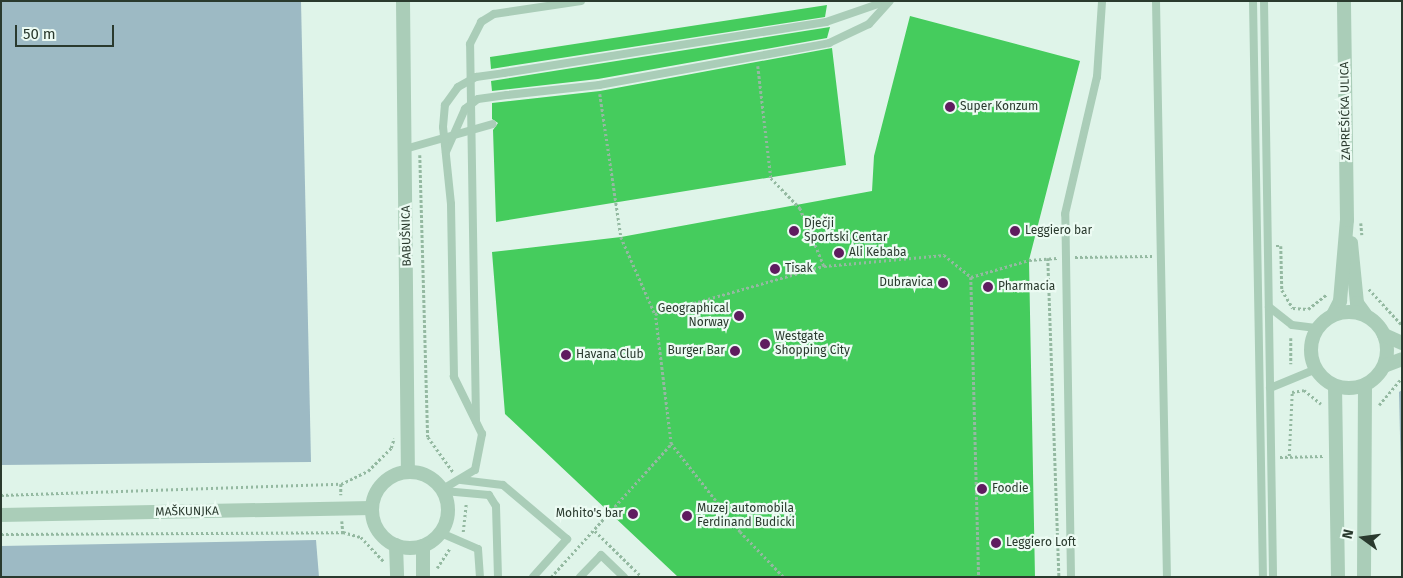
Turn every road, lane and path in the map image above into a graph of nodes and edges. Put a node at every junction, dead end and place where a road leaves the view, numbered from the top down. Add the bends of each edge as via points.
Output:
1 (403, 1) edge
2 (582, 1) edge
3 (888, 1) edge
4 (1102, 1) edge
5 (1156, 1) edge
6 (1253, 1) edge
7 (1264, 1) edge
8 (1344, 1) edge
9 (757, 59) junction
10 (599, 85) junction
11 (493, 124) dead end
12 (470, 131) junction
13 (405, 149) junction
14 (420, 153) dead end
15 (445, 155) junction
16 (1347, 220) junction
17 (1281, 246) dead end
18 (1048, 258) dead end
19 (824, 266) junction
20 (1365, 281) dead end
21 (1330, 287) dead end
22 (1269, 307) junction
23 (654, 314) junction
24 (1365, 314) junction
25 (1332, 315) junction
26 (1402, 325) edge
27 (1318, 328) junction
28 (1384, 335) junction
29 (1291, 338) dead end
30 (1402, 343) edge
31 (1402, 359) edge
32 (1291, 364) dead end
33 (1384, 366) junction
34 (1316, 369) junction
35 (1402, 378) edge
36 (1365, 385) junction
37 (1335, 386) junction
38 (1270, 388) junction
39 (1292, 392) dead end
40 (1376, 412) dead end
41 (476, 421) junction
42 (394, 432) dead end
43 (671, 444) junction
44 (1289, 456) junction
45 (1326, 456) dead end
46 (1269, 457) junction
47 (453, 470) dead end
48 (408, 471) junction
49 (459, 480) junction
50 (443, 490) junction
51 (1, 495) edge
52 (467, 499) dead end
53 (372, 508) junction
54 (1, 515) edge
55 (464, 530) dead end
56 (595, 532) junction
57 (441, 533) junction
58 (1, 534) edge
59 (396, 545) junction
60 (423, 546) junction
61 (450, 549) dead end
62 (392, 574) edge
63 (428, 576) edge
64 (480, 577) edge
65 (498, 577) edge
66 (533, 577) edge
67 (551, 577) edge
68 (580, 577) edge
69 (624, 577) edge
70 (642, 577) edge
71 (783, 577) edge
72 (979, 577) edge
73 (1059, 577) edge
74 (1071, 577) edge
75 (1167, 577) edge
76 (1263, 577) edge
77 (1273, 577) edge
78 (1338, 577) edge
79 (1364, 577) edge

1 - 13 street, BABUŠNICA
2 - 12 lane via 494,14 481,22 470,44
3 - 9 lane via 869,24 829,42
3 - 15 lane, bridge via 826,22 476,77 458,87 450,99 443,126
4 - 74 lane via 1097,77 1065,214
5 - 75 lane
6 - 76 lane
7 - 22 lane
8 - 16 street, ZAPREŠIĆKA ULICA
9 - 10 lane
9 - 19 path via 772,178 800,208
10 - 15 lane, bridge via 478,99 465,109
10 - 23 path via 621,237
11 - 12 lane
12 - 13 lane
12 - 41 lane
13 - 48 street, BABUŠNICA
14 - 47 path via 428,437 433,449
15 - 41 lane, bridge via 451,204 454,377
16 - 24 street, ZAPREŠIĆKA ULICA via 1357,302
16 - 25 street, ZAPREŠIĆKA ULICA via 1340,301
17 - 21 path via 1282,290 1293,308 1316,305
18 - 73 path
19 - 23 path
19 - 72 path via 944,255 971,277
20 - 26 path
22 - 27 lane via 1292,325
22 - 38 lane
23 - 43 path
24 - 25 street
24 - 28 street
25 - 27 street
27 - 34 street via 1311,346
28 - 30 street
28 - 33 street via 1388,350
29 - 32 path
31 - 33 street
33 - 36 street
34 - 37 street
34 - 38 lane
35 - 40 path via 1381,400
36 - 37 street
36 - 79 street
37 - 78 street
38 - 46 lane
39 - 44 path
41 - 49 lane via 482,434 481,455 475,470
42 - 51 path via 384,456 359,479 341,484
43 - 56 path
43 - 71 path via 740,532
44 - 45 path
44 - 46 path
46 - 77 lane
48 - 50 street via 428,475
48 - 53 street via 387,479
49 - 50 lane
49 - 66 lane via 503,484 567,539
50 - 57 street via 449,512
50 - 65 lane via 489,495 496,506
52 - 55 path
53 - 54 street, MAŠKUNJKA
53 - 59 street via 378,530
56 - 67 path
56 - 70 path
57 - 60 street
57 - 64 lane via 478,549
58 - 62 path via 343,532 368,544
59 - 60 street
59 - 62 street
60 - 63 street
61 - 63 path
68 - 69 lane via 601,555

